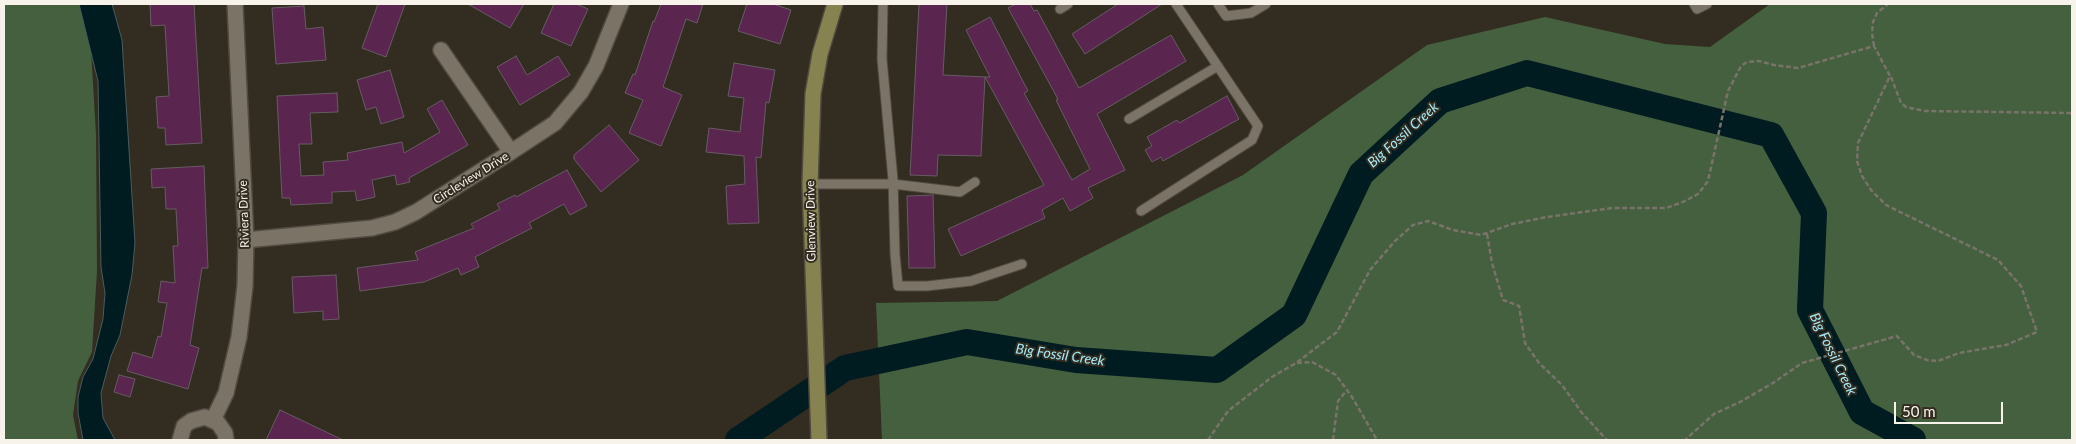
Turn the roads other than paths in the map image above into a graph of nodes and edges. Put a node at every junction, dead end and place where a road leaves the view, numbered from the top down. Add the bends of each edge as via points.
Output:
1 (235, 4) edge
2 (621, 4) edge
3 (835, 4) edge
4 (884, 4) edge
5 (1068, 4) edge
6 (1176, 4) edge
7 (1218, 4) edge
8 (1266, 4) edge
9 (1694, 4) edge
10 (1707, 4) edge
11 (1060, 9) dead end
12 (441, 50) dead end
13 (1218, 66) junction
14 (1129, 119) dead end
15 (511, 152) junction
16 (975, 182) dead end
17 (810, 184) junction
18 (893, 184) junction
19 (1141, 210) dead end
20 (246, 240) junction
21 (1022, 264) dead end
22 (213, 420) junction
23 (180, 440) edge
24 (226, 440) edge
25 (819, 440) edge

1 - 20 street, Riviera Drive
2 - 15 street, Circleview Drive via 596,66 581,92 555,123
3 - 17 main road, Glenview Drive via 820,54 813,94
4 - 18 lane via 882,59
5 - 11 lane
6 - 13 lane
7 - 8 lane via 1226,16 1251,13
9 - 10 lane via 1697,9
12 - 15 street
13 - 14 lane
13 - 19 lane via 1258,126 1252,140
15 - 20 street, Circleview Drive via 395,222 372,228
16 - 18 lane via 960,192
17 - 18 lane
17 - 25 main road, Glenview Drive
18 - 21 lane via 898,286 971,281
20 - 22 street, Riviera Drive via 245,286 238,337 226,393
22 - 23 street via 191,420 184,426
22 - 24 street via 223,429

